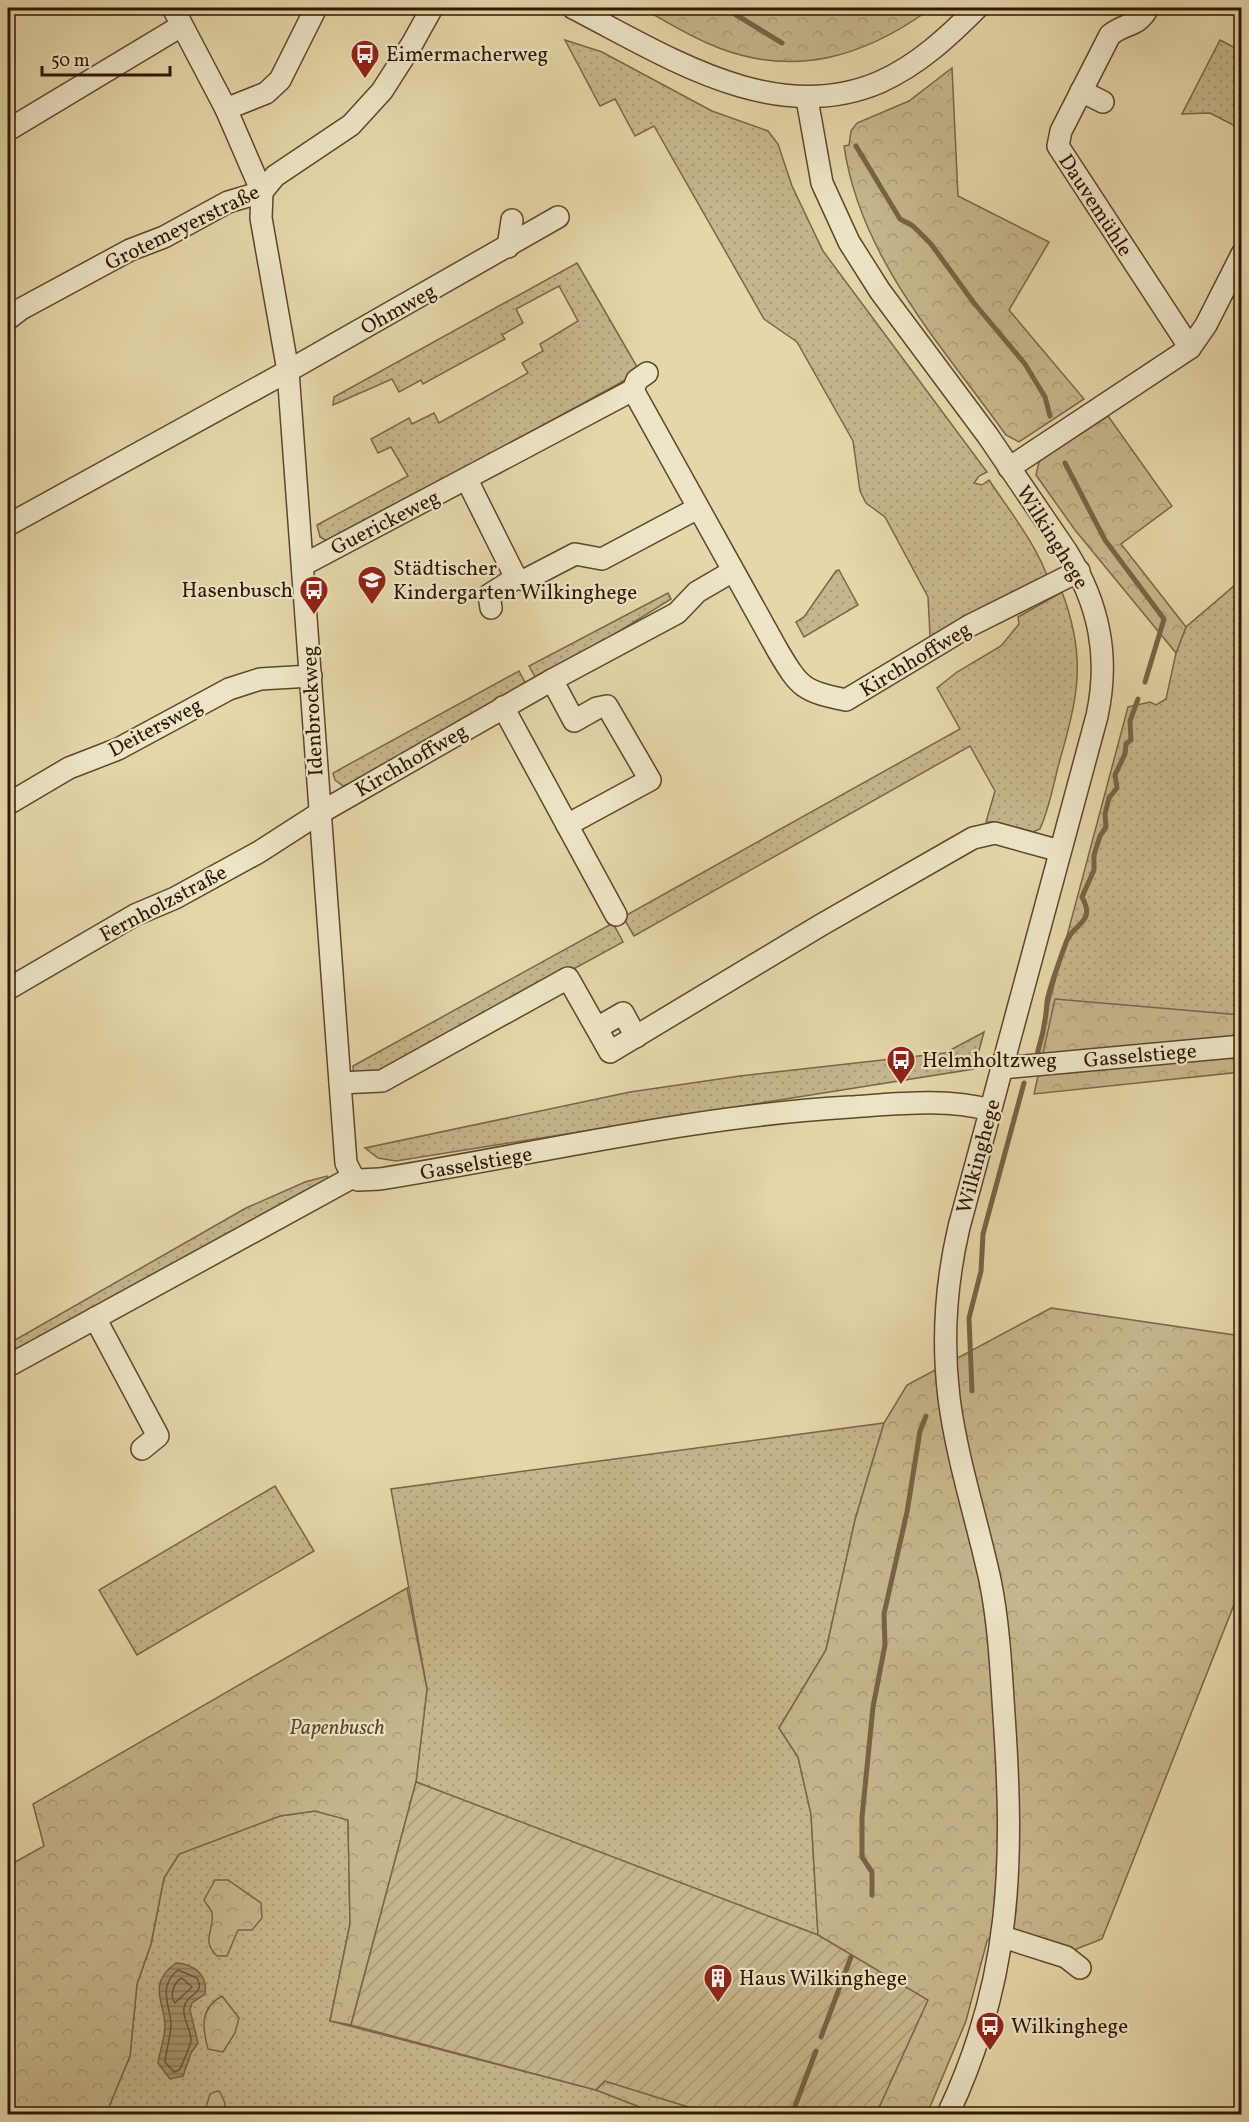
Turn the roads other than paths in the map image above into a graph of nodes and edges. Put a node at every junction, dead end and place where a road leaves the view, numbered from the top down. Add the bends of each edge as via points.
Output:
1 (316, 8) edge
2 (432, 8) edge
3 (573, 8) edge
4 (977, 8) edge
5 (1148, 8) edge
6 (177, 17) edge
7 (1081, 91) junction
8 (807, 99) junction
9 (1103, 102) dead end
10 (225, 108) junction
11 (8, 130) edge
12 (262, 192) junction
13 (558, 218) dead end
14 (512, 220) dead end
15 (508, 247) junction
16 (1242, 254) edge
17 (8, 319) edge
18 (1190, 348) junction
19 (288, 371) junction
20 (647, 373) dead end
21 (633, 390) junction
22 (1009, 468) junction
23 (468, 480) junction
24 (698, 508) junction
25 (8, 525) edge
26 (303, 565) junction
27 (733, 571) junction
28 (1079, 571) junction
29 (516, 578) junction
30 (491, 608) dead end
31 (312, 676) junction
32 (552, 680) junction
33 (503, 707) junction
34 (8, 804) edge
35 (318, 814) junction
36 (567, 825) junction
37 (1060, 851) junction
38 (616, 915) dead end
39 (8, 990) edge
40 (1242, 1046) edge
41 (1002, 1068) junction
42 (339, 1083) junction
43 (990, 1110) junction
44 (353, 1178) junction
45 (96, 1318) junction
46 (8, 1366) edge
47 (142, 1449) dead end
48 (1004, 1937) junction
49 (1080, 1968) dead end
50 (948, 2115) edge

1 - 10 street via 280,80 266,93
2 - 12 street, Grotemeyerstraße via 394,72 356,119 276,176
3 - 8 street via 724,81 764,93
4 - 8 street via 929,52 894,75 859,89
5 - 7 street, Dauvemühle via 1135,24 1110,34
6 - 10 street, Idenbrockweg
6 - 11 street
7 - 9 street
7 - 18 street, Dauvemühle via 1061,131 1058,146
8 - 22 street, Wilkinghege via 822,183 849,242 880,291
10 - 12 street, Idenbrockweg
12 - 17 street, Grotemeyerstraße via 228,202 164,237 130,250
12 - 19 street, Idenbrockweg via 261,218
13 - 15 street, Ohmweg
14 - 15 street
15 - 19 street, Ohmweg
16 - 18 street
18 - 22 street
19 - 25 street
19 - 26 street, Idenbrockweg
20 - 21 street via 637,380
21 - 23 street, Guerickeweg
21 - 24 street
22 - 28 street, Wilkinghege
23 - 26 street, Guerickeweg
23 - 29 street
24 - 27 street
24 - 29 street via 602,559 575,554 525,580
26 - 31 street, Idenbrockweg
27 - 28 street, Kirchhoffweg via 797,683 817,694 846,700 969,626
27 - 32 street, Kirchhoffweg via 697,592 677,613
28 - 37 street, Wilkinghege via 1100,632 1102,686
29 - 30 street via 489,595
31 - 34 street, Deitersweg via 260,679 229,689 118,748 69,768
31 - 35 street, Idenbrockweg
32 - 33 street, Kirchhoffweg
32 - 36 street via 574,721 607,706 650,780
33 - 35 street, Kirchhoffweg
33 - 36 street
35 - 39 street, Fernholzstraße via 259,852 135,915
35 - 42 street, Idenbrockweg via 328,898
36 - 38 street
37 - 41 street, Wilkinghege
37 - 42 street via 995,833 973,838 610,1052 568,978 382,1081
40 - 41 street, Gasselstiege
41 - 43 street, Wilkinghege
42 - 44 street, Idenbrockweg via 346,1163
43 - 44 street, Gasselstiege via 947,1103 909,1103 759,1115 380,1179
43 - 48 street, Wilkinghege via 951,1258 946,1367 953,1421 990,1583 1001,1668 1010,1822
44 - 45 street, Gasselstiege
45 - 46 street, Gasselstiege
45 - 47 street via 158,1436
48 - 49 street via 1066,1957
48 - 50 street, Wilkinghege via 983,2026

